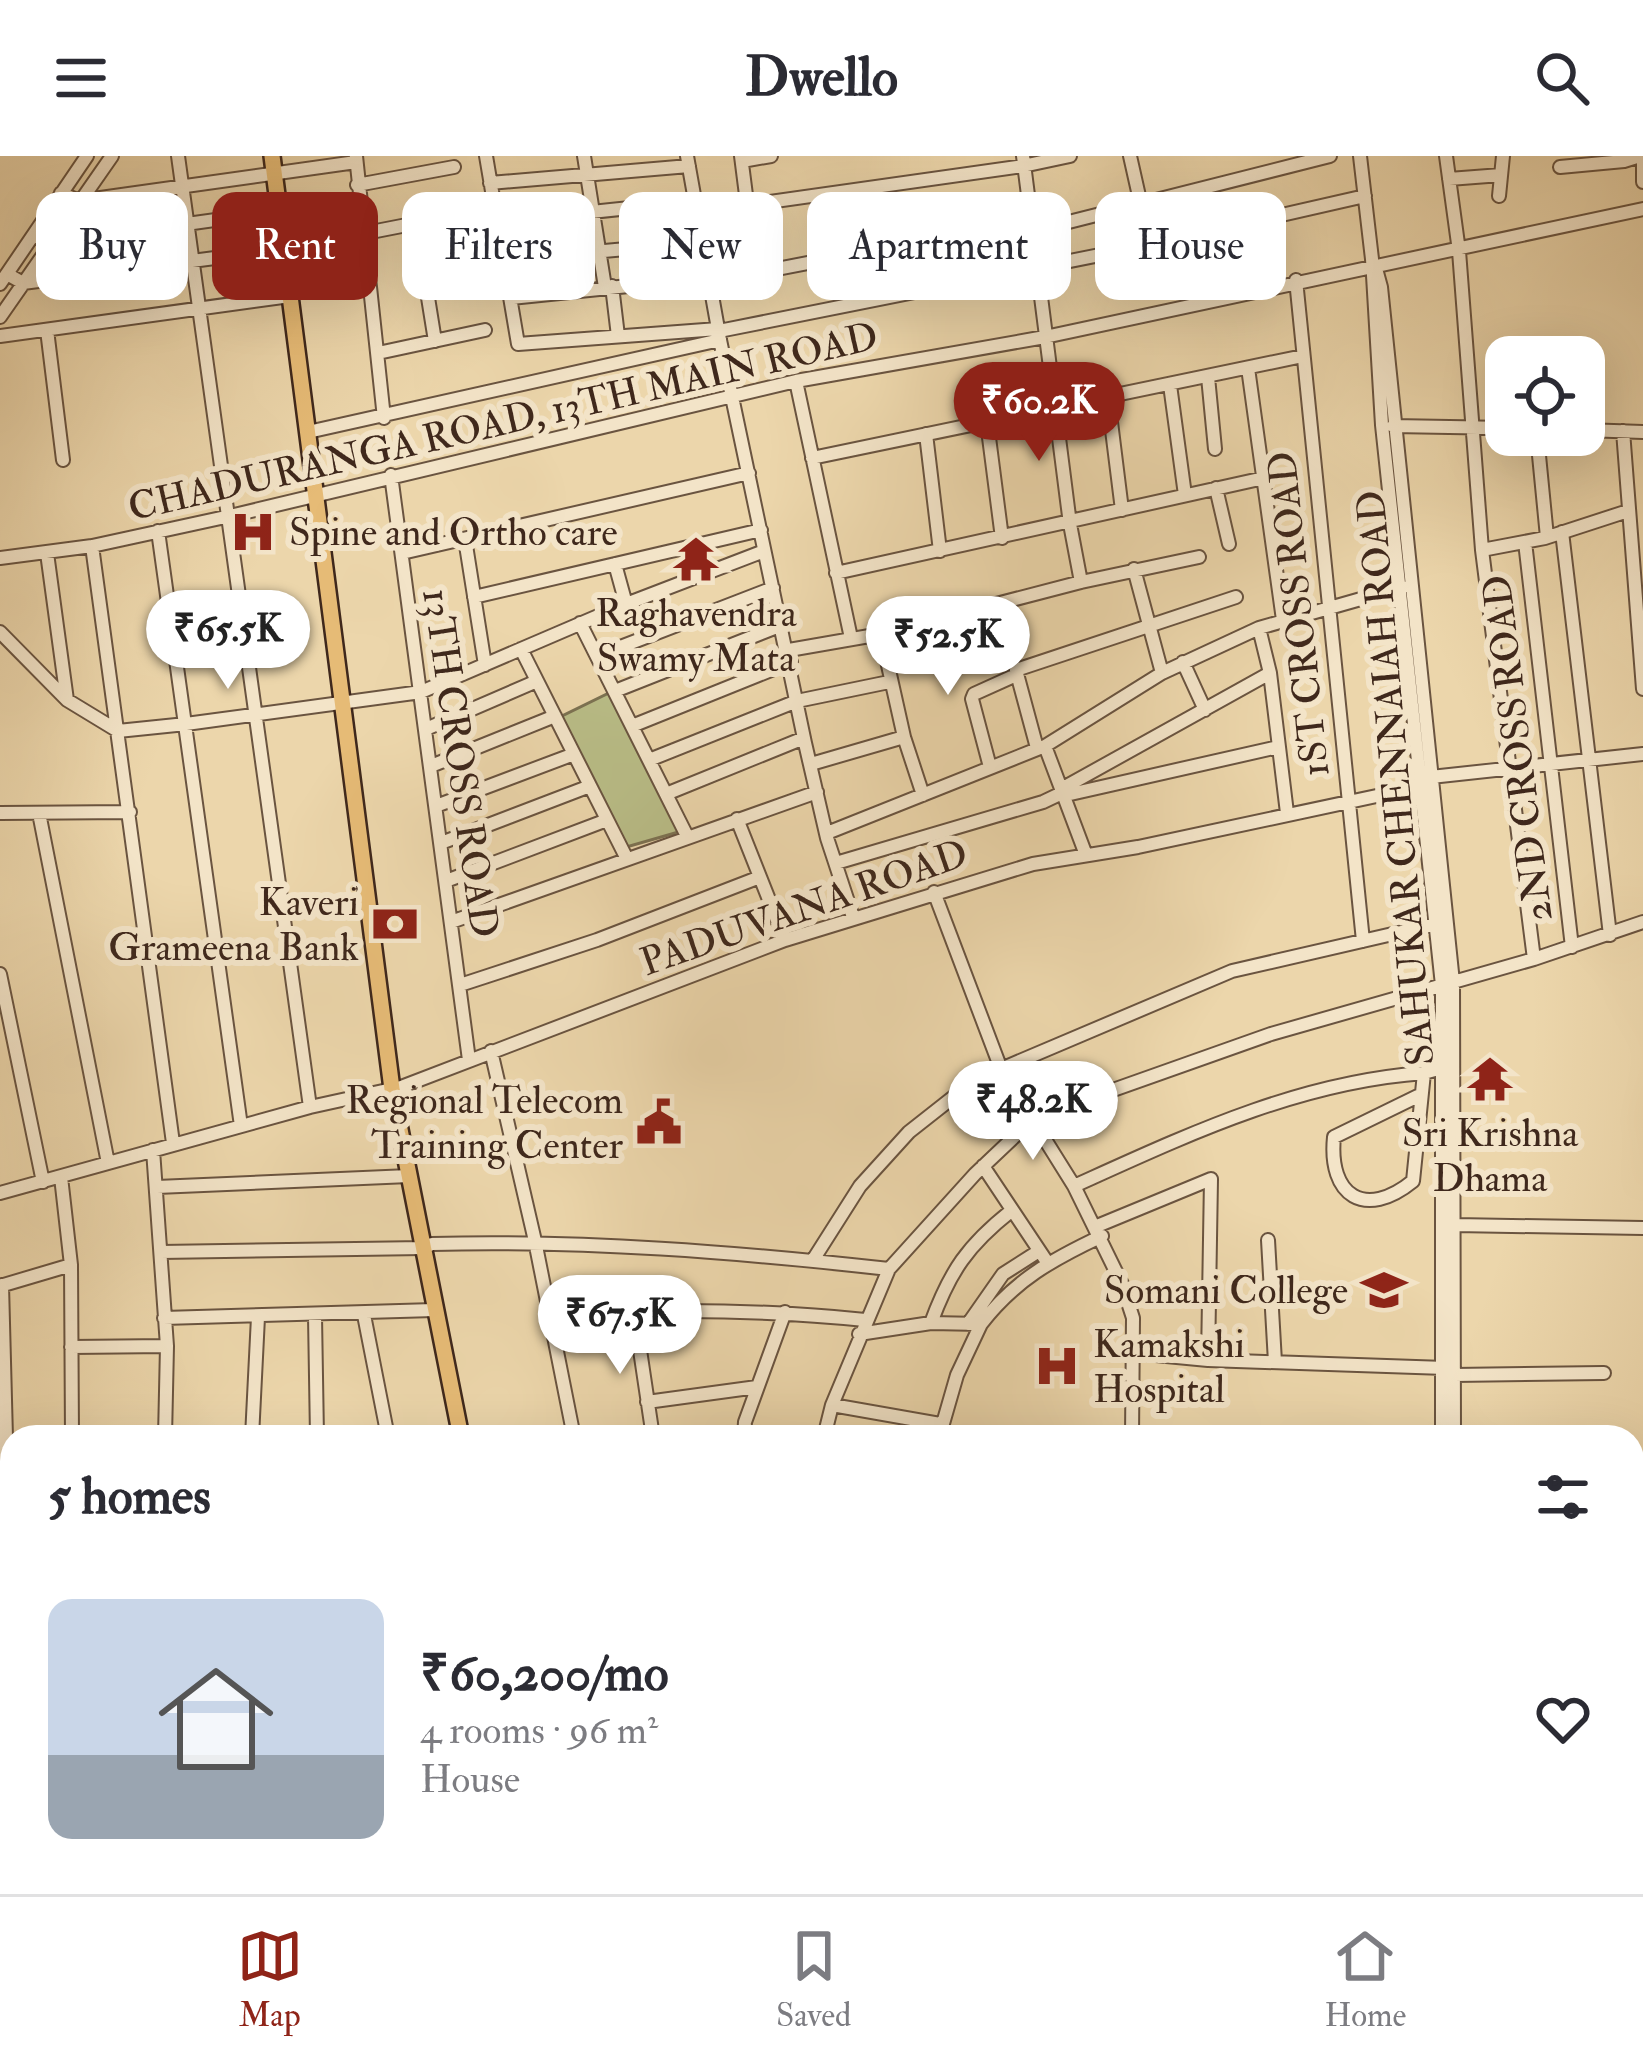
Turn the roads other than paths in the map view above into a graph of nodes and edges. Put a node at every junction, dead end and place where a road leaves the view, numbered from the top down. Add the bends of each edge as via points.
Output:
1 (87, 156) edge
2 (112, 156) edge
3 (178, 156) edge
4 (408, 156) edge
5 (486, 156) edge
6 (584, 156) edge
7 (771, 156) edge
8 (1070, 156) edge
9 (1130, 156) edge
10 (1330, 156) edge
11 (1360, 156) edge
12 (1446, 156) edge
13 (1503, 156) edge
14 (1641, 156) edge
15 (356, 159) edge
16 (741, 159) edge
17 (688, 161) edge
18 (1023, 161) edge
19 (273, 164) edge
20 (454, 167) dead end
21 (1560, 167) dead end
22 (587, 175) junction
23 (1501, 175) junction
24 (408, 176) junction
25 (1450, 179) junction
26 (1643, 182) edge
27 (490, 183) junction
28 (181, 184) junction
29 (62, 192) edge
30 (86, 192) edge
31 (130, 192) edge
32 (182, 192) edge
33 (357, 192) edge
34 (360, 192) edge
35 (492, 192) edge
36 (590, 192) edge
37 (693, 192) edge
38 (746, 192) edge
39 (1027, 192) edge
40 (1138, 192) edge
41 (1184, 192) edge
42 (1365, 196) junction
43 (1499, 196) dead end
44 (783, 199) edge
45 (1643, 209) edge
46 (1286, 214) edge
47 (595, 225) edge
48 (188, 230) edge
49 (36, 233) edge
50 (34, 236) joint
51 (619, 248) edge
52 (595, 250) edge
53 (599, 250) junction
54 (1459, 250) junction
55 (212, 258) edge
56 (192, 260) junction
57 (36, 265) edge
58 (1373, 265) junction
59 (3, 279) edge
60 (1296, 280) junction
61 (23, 283) junction
62 (619, 286) edge
63 (608, 287) junction
64 (595, 288) edge
65 (262, 300) edge
66 (291, 300) edge
67 (371, 300) edge
68 (429, 300) edge
69 (512, 300) edge
70 (713, 300) edge
71 (876, 300) edge
72 (1041, 300) edge
73 (199, 309) junction
74 (0, 317) edge
75 (46, 330) junction
76 (484, 330) dead end
77 (719, 333) junction
78 (0, 336) edge
79 (618, 336) junction
80 (1045, 337) junction
81 (435, 341) junction
82 (378, 353) junction
83 (1303, 356) junction
84 (1248, 368) junction
85 (1208, 376) junction
86 (796, 381) junction
87 (1170, 385) junction
88 (733, 398) junction
89 (1108, 398) junction
90 (1057, 409) junction
91 (384, 418) junction
92 (987, 422) junction
93 (1393, 426) junction
94 (1473, 428) junction
95 (1485, 428) edge
96 (1605, 431) edge
97 (1623, 431) junction
98 (308, 432) junction
99 (1643, 432) edge
100 (926, 434) junction
101 (1215, 449) dead end
102 (1540, 456) edge
103 (812, 458) junction
104 (63, 460) dead end
105 (749, 473) junction
106 (392, 475) junction
107 (1264, 478) junction
108 (1216, 488) junction
109 (1185, 495) junction
110 (316, 496) junction
111 (1122, 510) junction
112 (1628, 511) junction
113 (230, 516) junction
114 (1070, 524) junction
115 (761, 530) junction
116 (158, 531) junction
117 (1562, 532) junction
118 (1547, 537) junction
119 (1002, 538) junction
120 (465, 539) junction
121 (1525, 542) junction
122 (1229, 544) dead end
123 (92, 545) junction
124 (1482, 550) junction
125 (764, 551) junction
126 (940, 551) junction
127 (47, 553) junction
128 (402, 553) junction
129 (1199, 557) dead end
130 (0, 558) edge
131 (615, 564) junction
132 (1134, 569) junction
133 (836, 573) junction
134 (1081, 582) junction
135 (1405, 586) junction
136 (773, 588) junction
137 (474, 597) junction
138 (1236, 597) dead end
139 (626, 604) junction
140 (1328, 610) junction
141 (1283, 620) junction
142 (580, 623) junction
143 (1148, 624) junction
144 (782, 625) junction
145 (1258, 628) junction
146 (0, 632) edge
147 (1640, 632) edge
148 (881, 634) junction
149 (851, 638) junction
150 (521, 649) junction
151 (597, 656) junction
152 (789, 656) junction
153 (1183, 662) junction
154 (485, 664) junction
155 (1162, 673) junction
156 (1270, 673) junction
157 (1016, 675) junction
158 (537, 681) junction
159 (889, 682) junction
160 (1643, 689) edge
161 (615, 691) junction
162 (421, 692) junction
163 (67, 700) junction
164 (797, 700) junction
165 (344, 703) junction
166 (1205, 710) junction
167 (256, 712) junction
168 (555, 716) junction
169 (186, 724) junction
170 (632, 726) junction
171 (426, 730) junction
172 (118, 731) junction
173 (904, 737) junction
174 (804, 738) junction
175 (1041, 747) junction
176 (1278, 747) junction
177 (574, 754) junction
178 (1643, 754) edge
179 (1588, 759) junction
180 (649, 760) junction
181 (811, 764) junction
182 (1552, 764) junction
183 (431, 766) junction
184 (990, 766) junction
185 (1508, 769) junction
186 (1426, 780) junction
187 (590, 786) junction
188 (817, 792) junction
189 (1064, 792) junction
190 (666, 794) junction
191 (923, 795) junction
192 (1349, 801) junction
193 (436, 806) junction
194 (0, 812) edge
195 (130, 812) junction
196 (39, 813) junction
197 (1287, 813) junction
198 (737, 819) junction
199 (607, 820) junction
200 (827, 833) junction
201 (686, 836) junction
202 (441, 843) junction
203 (1086, 855) junction
204 (626, 857) junction
205 (836, 863) junction
206 (760, 878) junction
207 (446, 881) junction
208 (934, 892) junction
209 (854, 917) junction
210 (452, 922) junction
211 (1643, 922) edge
212 (1436, 924) junction
213 (1610, 935) junction
214 (785, 940) junction
215 (1363, 941) junction
216 (1572, 946) junction
217 (1534, 959) junction
218 (0, 974) edge
219 (1447, 984) junction
220 (460, 986) junction
221 (491, 1051) junction
222 (470, 1060) junction
223 (1442, 1068) junction
224 (1000, 1069) junction
225 (1424, 1073) junction
226 (397, 1088) junction
227 (1420, 1095) junction
228 (310, 1107) junction
229 (1034, 1118) junction
230 (241, 1126) junction
231 (173, 1143) junction
232 (153, 1150) junction
233 (108, 1163) junction
234 (983, 1166) junction
235 (410, 1176) junction
236 (61, 1177) junction
237 (44, 1182) junction
238 (1074, 1186) junction
239 (157, 1187) junction
240 (0, 1192) edge
241 (1011, 1210) junction
242 (1455, 1226) junction
243 (1643, 1228) edge
244 (1099, 1231) junction
245 (1268, 1240) dead end
246 (535, 1241) junction
247 (427, 1246) junction
248 (161, 1252) junction
249 (1043, 1256) junction
250 (813, 1260) junction
251 (70, 1265) junction
252 (889, 1269) junction
253 (1, 1286) edge
254 (434, 1310) junction
255 (634, 1310) junction
256 (785, 1312) junction
257 (364, 1315) junction
258 (550, 1315) junction
259 (315, 1316) junction
260 (258, 1317) junction
261 (164, 1318) junction
262 (931, 1323) junction
263 (974, 1324) junction
264 (862, 1327) junction
265 (167, 1346) junction
266 (71, 1347) junction
267 (2, 1349) edge
268 (1135, 1353) junction
269 (1208, 1360) junction
270 (1274, 1362) junction
271 (1450, 1370) junction
272 (1604, 1372) dead end
273 (758, 1387) junction
274 (647, 1402) junction
275 (832, 1405) junction
276 (3, 1425) edge
277 (72, 1425) edge
278 (165, 1425) edge
279 (253, 1425) edge
280 (317, 1425) edge
281 (386, 1425) edge
282 (458, 1425) edge
283 (467, 1425) edge
284 (572, 1425) edge
285 (651, 1425) edge
286 (745, 1425) edge
287 (827, 1425) edge
288 (913, 1425) edge
289 (944, 1425) edge
290 (1132, 1425) edge
291 (1443, 1425) edge
292 (1453, 1425) edge

1 - 29 street
2 - 30 street
3 - 28 street
4 - 24 street
5 - 27 street
6 - 22 street
7 - 16 street
8 - 18 street
9 - 40 street
10 - 41 street
11 - 42 street, SAHUKAR CHENNAIAH ROAD
12 - 25 street
13 - 23 street
14 - 21 street
14 - 26 street
15 - 19 street
15 - 33 street
16 - 38 street
17 - 22 street
17 - 37 street
18 - 39 street
18 - 44 street
19 - 28 street
20 - 24 street
22 - 27 street
22 - 36 street
23 - 25 street
23 - 43 street
24 - 34 street
25 - 54 street
27 - 35 street
28 - 31 street
28 - 32 street
42 - 46 street
42 - 58 street, SAHUKAR CHENNAIAH ROAD
45 - 54 street, CHADURANGA ROAD, 13TH MAIN ROAD
47 - 53 street
48 - 56 street
49 - 50 street
50 - 59 street
51 - 53 street
52 - 53 street
53 - 63 street
54 - 58 street, CHADURANGA ROAD, 13TH MAIN ROAD
54 - 94 street
55 - 56 street
56 - 61 street
56 - 73 street
57 - 61 street
58 - 60 street, CHADURANGA ROAD, 13TH MAIN ROAD
58 - 93 street, SAHUKAR CHENNAIAH ROAD
58 - 135 street, SAHUKAR CHENNAIAH ROAD via 1382,424
59 - 61 street
60 - 80 street, CHADURANGA ROAD, 13TH MAIN ROAD
60 - 83 street, 1ST CROSS ROAD
61 - 74 street
62 - 63 street
63 - 64 street
63 - 79 street
65 - 73 street
66 - 98 main road
67 - 82 street
68 - 81 street
69 - 79 street via 518,344
70 - 77 street
71 - 77 street
72 - 80 street
73 - 75 street
73 - 113 street
75 - 78 street
75 - 104 street
76 - 81 street
77 - 79 street
77 - 88 street
77 - 91 street
80 - 86 street, CHADURANGA ROAD, 13TH MAIN ROAD
80 - 90 street
81 - 82 street
82 - 91 street
83 - 84 street
83 - 140 street, 1ST CROSS ROAD
84 - 85 street
84 - 107 street
85 - 87 street
85 - 101 street
86 - 88 street, CHADURANGA ROAD, 13TH MAIN ROAD
86 - 103 street
87 - 89 street
87 - 109 street
88 - 105 street
88 - 106 street, CHADURANGA ROAD, 13TH MAIN ROAD
89 - 90 street
89 - 111 street
90 - 92 street
90 - 114 street
91 - 98 street
92 - 100 street
92 - 119 street
93 - 94 street
93 - 135 street, SAHUKAR CHENNAIAH ROAD
94 - 95 street
94 - 124 street
96 - 97 street
97 - 99 street
97 - 112 street
98 - 110 main road
100 - 103 street
100 - 126 street
102 - 118 street
103 - 133 street
105 - 115 street
105 - 120 street
106 - 110 street, CHADURANGA ROAD, 13TH MAIN ROAD
106 - 128 street, 13TH CROSS ROAD
107 - 108 street
107 - 141 street
108 - 109 street
108 - 122 street
109 - 111 street
110 - 113 street, CHADURANGA ROAD, 13TH MAIN ROAD
110 - 165 main road
111 - 114 street
112 - 117 street
112 - 147 street
113 - 116 street, CHADURANGA ROAD, 13TH MAIN ROAD
113 - 167 street
114 - 119 street
114 - 134 street
115 - 125 street
115 - 131 street
116 - 123 street, CHADURANGA ROAD, 13TH MAIN ROAD
116 - 169 street
117 - 118 street
117 - 179 street
118 - 121 street
119 - 126 street
120 - 128 street
120 - 137 street
121 - 124 street
121 - 182 street, 2ND CROSS ROAD
123 - 127 street, CHADURANGA ROAD, 13TH MAIN ROAD
123 - 172 street
124 - 185 street
125 - 136 street
125 - 139 street
126 - 133 street
127 - 130 street, CHADURANGA ROAD, 13TH MAIN ROAD
127 - 163 street
128 - 162 street, 13TH CROSS ROAD
129 - 132 street
131 - 137 street
131 - 139 street
132 - 134 street
132 - 143 street
133 - 149 street
134 - 148 street
135 - 140 street
135 - 186 street, SAHUKAR CHENNAIAH ROAD
136 - 144 street
136 - 151 street
137 - 154 street
138 - 143 street
139 - 142 street
140 - 141 street
140 - 192 street, 1ST CROSS ROAD
141 - 145 street
142 - 150 street
142 - 151 street
143 - 155 street
143 - 157 street
144 - 152 street
144 - 161 street
145 - 153 street
145 - 156 street
146 - 163 street
147 - 160 street
148 - 149 street
148 - 159 street
149 - 152 street
150 - 154 street
150 - 158 street
151 - 161 street
152 - 164 street
152 - 170 street
153 - 155 street
153 - 166 street
154 - 162 street
155 - 175 street
156 - 166 street
156 - 176 street
157 - 175 street
157 - 184 street via 972,699
158 - 168 street
158 - 171 street
159 - 164 street
159 - 173 street
161 - 170 street
162 - 165 street
162 - 171 street, 13TH CROSS ROAD
163 - 172 street
164 - 174 street
164 - 180 street
165 - 167 street
165 - 226 main road
166 - 189 street
167 - 169 street
167 - 228 street
168 - 177 street
168 - 183 street
169 - 172 street
169 - 230 street
170 - 180 street
171 - 183 street, 13TH CROSS ROAD
172 - 195 street
173 - 181 street
173 - 191 street
174 - 181 street
174 - 190 street
175 - 184 street
175 - 189 street
176 - 189 street
176 - 197 street
177 - 187 street
177 - 193 street
178 - 179 street, PADUVANA ROAD
179 - 182 street, PADUVANA ROAD
179 - 213 street
180 - 190 street
181 - 188 street
182 - 185 street, PADUVANA ROAD
182 - 216 street, 2ND CROSS ROAD
183 - 193 street, 13TH CROSS ROAD
184 - 191 street
185 - 186 street, PADUVANA ROAD
185 - 217 street
186 - 192 street, PADUVANA ROAD
186 - 212 street, SAHUKAR CHENNAIAH ROAD
186 - 219 street, SAHUKAR CHENNAIAH ROAD
187 - 199 street
187 - 202 street
188 - 198 street
188 - 200 street
189 - 203 street
189 - 205 street
190 - 201 street
191 - 200 street
192 - 197 street, PADUVANA ROAD
192 - 215 street, 1ST CROSS ROAD
193 - 202 street, 13TH CROSS ROAD
194 - 196 street
195 - 196 street
195 - 231 street
196 - 233 street
197 - 203 street, PADUVANA ROAD
198 - 201 street
198 - 206 street
199 - 204 street
199 - 207 street
200 - 205 street
201 - 204 street
202 - 207 street, 13TH CROSS ROAD
203 - 208 street, PADUVANA ROAD
204 - 210 street
205 - 209 street
206 - 214 street
206 - 220 street
207 - 210 street, 13TH CROSS ROAD
208 - 209 street, PADUVANA ROAD
208 - 224 street
209 - 214 street, PADUVANA ROAD
210 - 220 street, 13TH CROSS ROAD
211 - 213 street
212 - 215 street
212 - 219 street, SAHUKAR CHENNAIAH ROAD
213 - 216 street
214 - 221 street, PADUVANA ROAD
215 - 224 street via 1232,971
216 - 217 street
217 - 219 street
218 - 237 street
219 - 223 street, SAHUKAR CHENNAIAH ROAD
219 - 229 street via 1271,1034
219 - 242 street, SAHUKAR CHENNAIAH ROAD
220 - 222 street, 13TH CROSS ROAD
221 - 222 street, PADUVANA ROAD
221 - 246 street
222 - 226 street, PADUVANA ROAD
223 - 225 street
223 - 271 street, SAHUKAR CHENNAIAH ROAD
224 - 229 street
224 - 250 street via 909,1132 860,1186
225 - 227 street
225 - 238 street via 1360,1081 1239,1114
226 - 228 street, PADUVANA ROAD
226 - 235 main road
226 - 247 main road
227 - 227 street via 1334,1137 1331,1162 1354,1198 1372,1202 1413,1181
228 - 230 street, PADUVANA ROAD
229 - 234 street
229 - 238 street
230 - 231 street, PADUVANA ROAD
231 - 232 street, PADUVANA ROAD
232 - 233 street, PADUVANA ROAD
232 - 239 street
233 - 236 street, PADUVANA ROAD
234 - 241 street
234 - 252 street
235 - 239 street
235 - 247 main road
236 - 237 street, PADUVANA ROAD
236 - 251 street
237 - 240 street, PADUVANA ROAD
238 - 244 street
239 - 248 street
241 - 249 street
241 - 262 street via 964,1254
242 - 243 street
242 - 271 street, SAHUKAR CHENNAIAH ROAD
244 - 249 street
244 - 268 street via 1133,1318
244 - 269 street via 1211,1179
245 - 270 street
246 - 247 street
246 - 250 street
246 - 258 street
247 - 248 street
247 - 254 main road
247 - 283 main road
248 - 261 street
249 - 263 street via 1003,1274
250 - 252 street
251 - 253 street
251 - 266 street
252 - 264 street
253 - 267 street
254 - 257 street
254 - 282 main road
255 - 256 street
255 - 258 street
255 - 274 street
256 - 264 street
256 - 273 street
257 - 259 street
257 - 281 street
258 - 284 street
259 - 260 street
259 - 280 street
260 - 261 street
260 - 279 street
261 - 265 street
262 - 263 street
262 - 264 street
263 - 289 street
264 - 275 street
265 - 266 street
265 - 278 street
266 - 277 street
267 - 276 street
268 - 269 street
268 - 290 street
269 - 270 street
270 - 271 street
271 - 272 street
271 - 291 street, SAHUKAR CHENNAIAH ROAD
271 - 292 street, SAHUKAR CHENNAIAH ROAD
273 - 274 street
273 - 286 street
274 - 285 street
275 - 287 street
275 - 288 street

